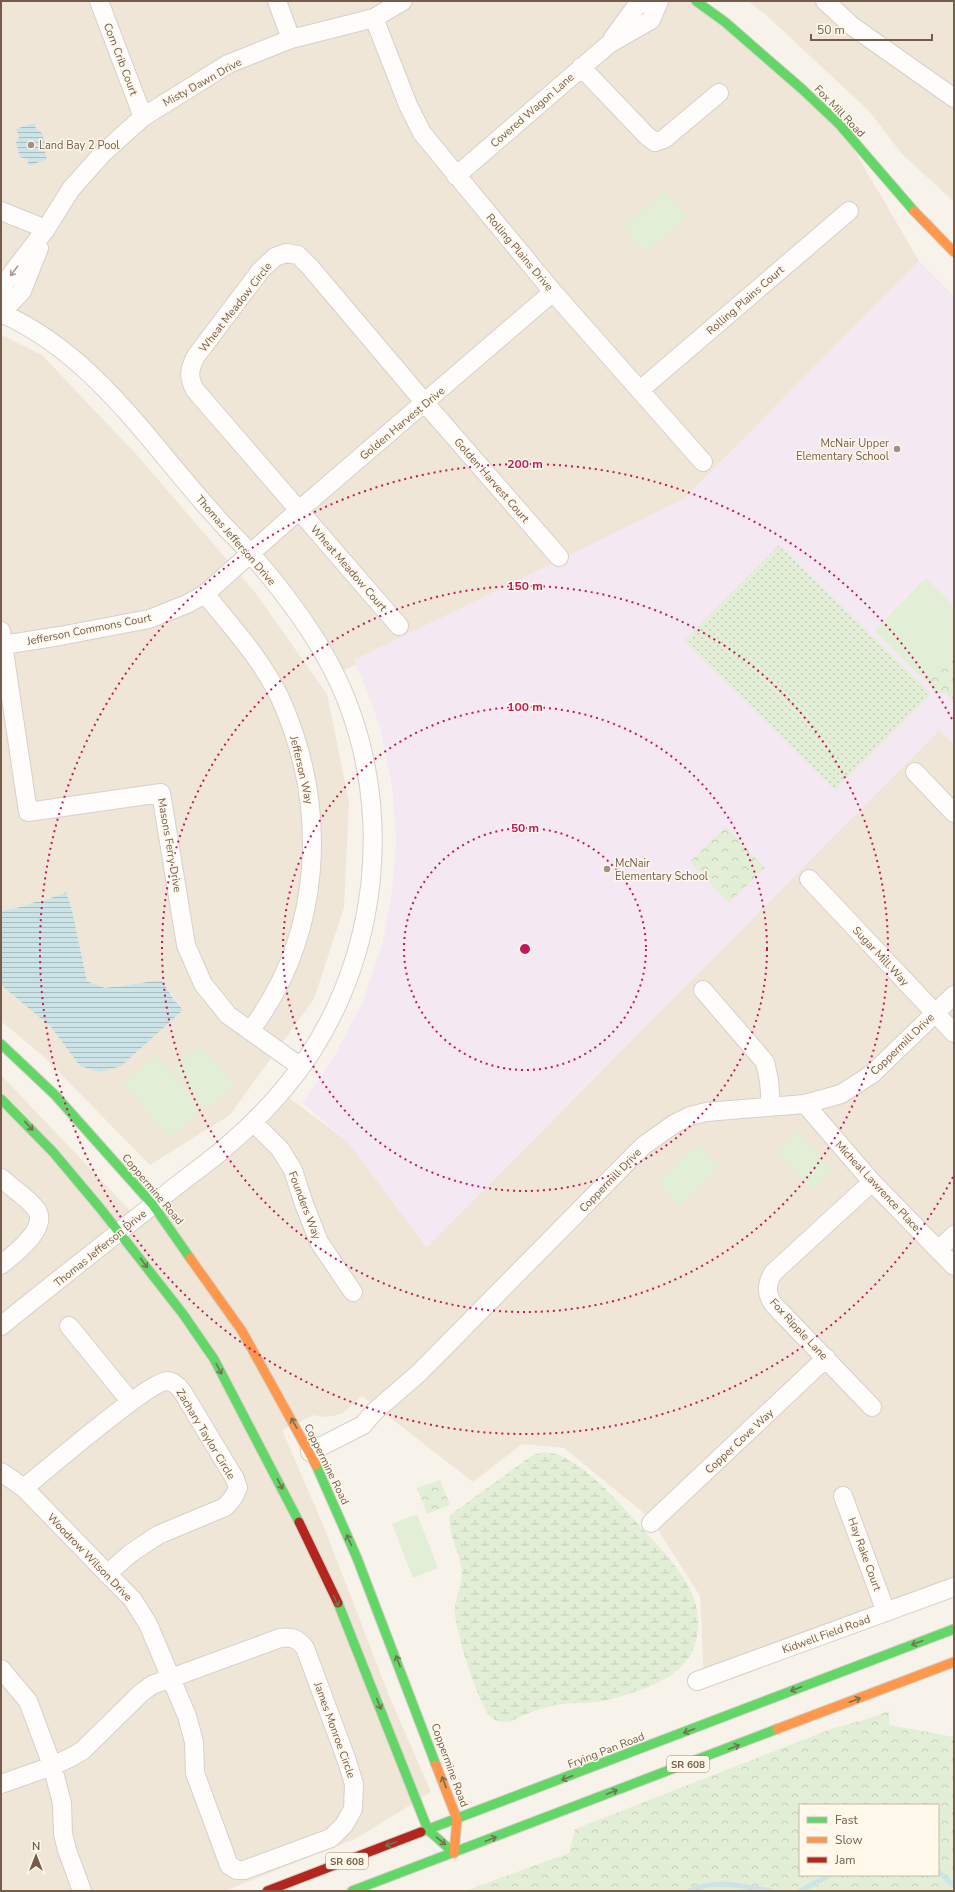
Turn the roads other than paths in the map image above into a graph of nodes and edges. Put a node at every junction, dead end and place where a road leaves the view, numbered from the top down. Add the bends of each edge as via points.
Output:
1 (99, 1) edge
2 (277, 1) edge
3 (403, 1) edge
4 (644, 1) edge
5 (659, 1) edge
6 (696, 1) edge
7 (826, 2) edge
8 (374, 18) junction
9 (291, 39) junction
10 (609, 44) junction
11 (581, 67) junction
12 (719, 93) dead end
13 (954, 98) edge
14 (143, 116) junction
15 (456, 176) junction
16 (1, 211) edge
17 (849, 211) dead end
18 (46, 229) junction
19 (954, 252) edge
20 (553, 292) junction
21 (1, 313) edge
22 (640, 390) junction
23 (425, 403) junction
24 (703, 462) dead end
25 (298, 511) junction
26 (250, 553) junction
27 (559, 557) dead end
28 (205, 594) junction
29 (399, 626) dead end
30 (2, 638) edge
31 (915, 772) dead end
32 (954, 813) edge
33 (809, 879) dead end
34 (702, 990) dead end
35 (954, 995) edge
36 (935, 1013) junction
37 (250, 1031) junction
38 (954, 1033) edge
39 (1, 1044) edge
40 (301, 1067) junction
41 (1, 1099) edge
42 (805, 1104) junction
43 (771, 1106) junction
44 (253, 1122) junction
45 (1, 1178) edge
46 (872, 1182) junction
47 (153, 1205) junction
48 (120, 1233) junction
49 (954, 1235) edge
50 (939, 1249) junction
51 (1, 1265) edge
52 (954, 1266) edge
53 (353, 1292) dead end
54 (1, 1326) edge
55 (69, 1326) dead end
56 (826, 1358) junction
57 (131, 1402) junction
58 (872, 1408) dead end
59 (310, 1452) junction
60 (1, 1472) edge
61 (24, 1488) junction
62 (844, 1496) dead end
63 (652, 1523) dead end
64 (107, 1574) junction
65 (954, 1587) edge
66 (886, 1612) junction
67 (954, 1629) edge
68 (954, 1662) edge
69 (1, 1669) edge
70 (172, 1678) junction
71 (698, 1681) dead end
72 (52, 1765) junction
73 (1, 1784) edge
74 (457, 1819) junction
75 (428, 1830) junction
76 (454, 1853) junction
77 (82, 1891) edge
78 (267, 1891) edge
79 (352, 1891) edge

1 - 14 street, Corn Crib Court
2 - 9 street
3 - 8 street, Misty Dawn Drive
4 - 10 street, Covered Wagon Lane via 635,8
5 - 10 street, Covered Wagon Lane via 651,20
6 - 19 street, Fox Mill Road via 731,27 839,124 914,211
7 - 13 street via 852,26
8 - 9 street, Misty Dawn Drive
8 - 15 street, Rolling Plains Drive via 422,134
9 - 14 street, Misty Dawn Drive via 228,64
10 - 11 street, Covered Wagon Lane
11 - 12 street via 655,142 664,139
11 - 15 street, Covered Wagon Lane
14 - 18 street, Misty Dawn Drive via 103,153 72,189
15 - 20 street, Rolling Plains Drive
16 - 18 street
17 - 22 street, Rolling Plains Court
18 - 21 street, Misty Dawn Drive via 3,285
20 - 22 street, Rolling Plains Drive
20 - 23 street, Golden Harvest Drive
21 - 26 street, Thomas Jefferson Drive via 53,343 98,380
22 - 24 street, Rolling Plains Drive
23 - 25 street, Golden Harvest Drive
23 - 25 street, Wheat Meadow Circle via 298,255 286,253 275,257 261,270 196,356 190,366 190,380 195,390
23 - 27 street, Golden Harvest Court
25 - 26 street, Golden Harvest Drive
25 - 29 street, Wheat Meadow Court
26 - 28 street, Jefferson Commons Court
26 - 40 street, Thomas Jefferson Drive via 299,615 335,675 356,729 371,803 371,878 366,915 357,951 322,1035
28 - 30 street, Jefferson Commons Court via 149,619 60,636
28 - 37 street, Jefferson Way via 237,632 280,699 296,740 310,797 313,844 308,899 295,948 268,1008
30 - 37 street, Masons Ferry Drive via 28,812 161,793 186,944 203,984 228,1015
31 - 32 street
33 - 36 street, Sugar Mill Way
34 - 43 street via 765,1062
35 - 36 street, Coppermill Drive
36 - 38 street, Sugar Mill Way
36 - 42 street, Coppermill Drive via 872,1074 841,1094
37 - 40 street, Masons Ferry Drive
39 - 47 street, Coppermine Road via 55,1095
40 - 44 street, Thomas Jefferson Drive
41 -> 48 street via 53,1152
42 - 43 street, Coppermill Drive
42 - 46 street, Micheal Lawrence Place
43 - 59 street, Coppermill Drive via 706,1112 690,1116 649,1142 419,1373 374,1412 364,1426
44 - 47 street, Thomas Jefferson Drive via 228,1146
44 - 53 street, Founders Way via 280,1149 293,1170 319,1242
45 - 51 street via 34,1207 40,1220 37,1229 22,1247
46 - 50 street, Micheal Lawrence Place
46 - 56 street, Fox Ripple Lane via 768,1280 769,1298
47 - 48 street, Thomas Jefferson Drive
59 -> 47 street, Coppermine Road via 242,1331
48 - 54 street, Thomas Jefferson Drive
48 -> 75 street via 183,1314 214,1359 285,1492 345,1619
49 - 50 street
50 - 52 street, Micheal Lawrence Place
55 - 57 street
56 - 58 street, Fox Ripple Lane
56 - 63 street, Copper Cove Way
57 - 61 street, Zachary Taylor Circle
57 - 64 street, Zachary Taylor Circle via 158,1383 168,1381 176,1384 182,1390 238,1488 225,1507 158,1535 131,1553
74 -> 59 street, Coppermine Road via 357,1558
60 - 61 street, Woodrow Wilson Drive
61 - 64 street, Woodrow Wilson Drive
62 - 66 street, Hay Rake Court
64 - 70 street, Woodrow Wilson Drive via 133,1600 148,1624
65 - 66 street, Kidwell Field Road
66 - 71 street, Kidwell Field Road
67 -> 74 street, Frying Pan Road / SR 608
76 -> 68 street, SR 608
69 - 72 street via 28,1701
70 - 70 street, James Monroe Circle via 194,1742 195,1773 229,1865 237,1870 256,1867 331,1838 344,1825 353,1809 354,1784 348,1761 305,1648 299,1640 288,1636 280,1638
70 - 72 street, James Monroe Circle via 152,1685 141,1693 82,1751
72 - 73 street, James Monroe Circle
72 - 77 street via 62,1803 67,1850
74 - 75 street, Frying Pan Road / SR 608
74 - 76 street, Coppermine Road
75 -> 76 street
75 -> 78 street, Frying Pan Road / SR 608
76 - 79 street, SR 608

